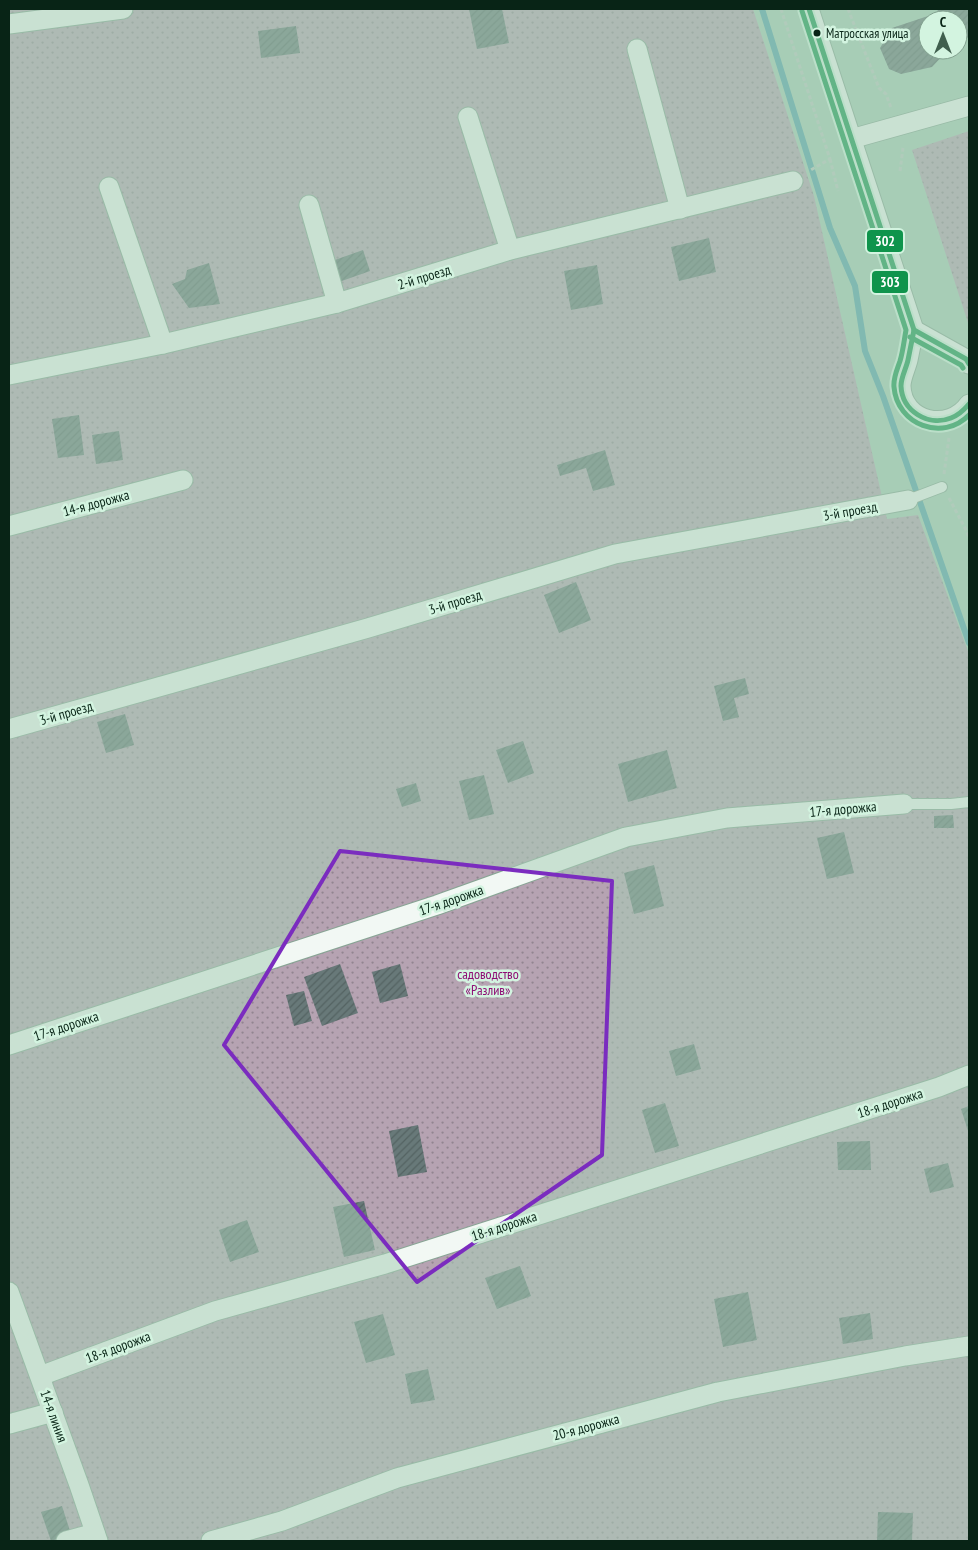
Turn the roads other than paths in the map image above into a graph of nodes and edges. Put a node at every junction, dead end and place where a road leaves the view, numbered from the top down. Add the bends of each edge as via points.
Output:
1 (123, 9) edge
2 (810, 9) edge
3 (9, 24) edge
4 (637, 49) dead end
5 (969, 106) edge
6 (468, 117) dead end
7 (852, 139) junction
8 (800, 176) road end
9 (109, 187) dead end
10 (309, 205) dead end
11 (680, 209) junction
12 (510, 250) junction
13 (338, 303) junction
14 (914, 330) junction
15 (163, 344) junction
16 (969, 364) edge
17 (9, 375) edge
18 (969, 404) edge
19 (183, 480) dead end
20 (942, 487) dead end
21 (908, 500) joint
22 (9, 526) edge
23 (9, 729) edge
24 (969, 802) edge
25 (904, 804) joint
26 (9, 1045) edge
27 (969, 1075) edge
28 (9, 1292) edge
29 (969, 1346) edge
30 (40, 1376) junction
31 (53, 1412) junction
32 (9, 1424) edge
33 (96, 1537) edge
34 (66, 1541) edge
35 (211, 1541) edge

1 - 3 street
2 - 7 street
4 - 11 street
5 - 7 street
6 - 12 street
7 - 14 street
8 - 11 street, 2-й проезд
9 - 15 street
10 - 13 street
11 - 12 street, 2-й проезд
12 - 13 street, 2-й проезд
13 - 15 street, 2-й проезд
14 - 16 street via 966,359
14 - 18 street via 901,386 911,410 924,419 938,422 952,419 965,411
15 - 17 street, 2-й проезд
19 - 22 street, 14-я дорожка
20 - 21 lane
21 - 23 street, 3-й проезд via 615,554 368,628
24 - 25 lane
25 - 26 street, 17-я дорожка via 727,818 626,837 437,905
27 - 30 street, 18-я дорожка via 385,1264 215,1311
28 - 30 street, 14-я линия
29 - 35 street, 20-я дорожка via 718,1392 397,1478 282,1521
30 - 31 street, 14-я линия
31 - 32 street
31 - 33 street, 14-я линия
33 - 34 street

